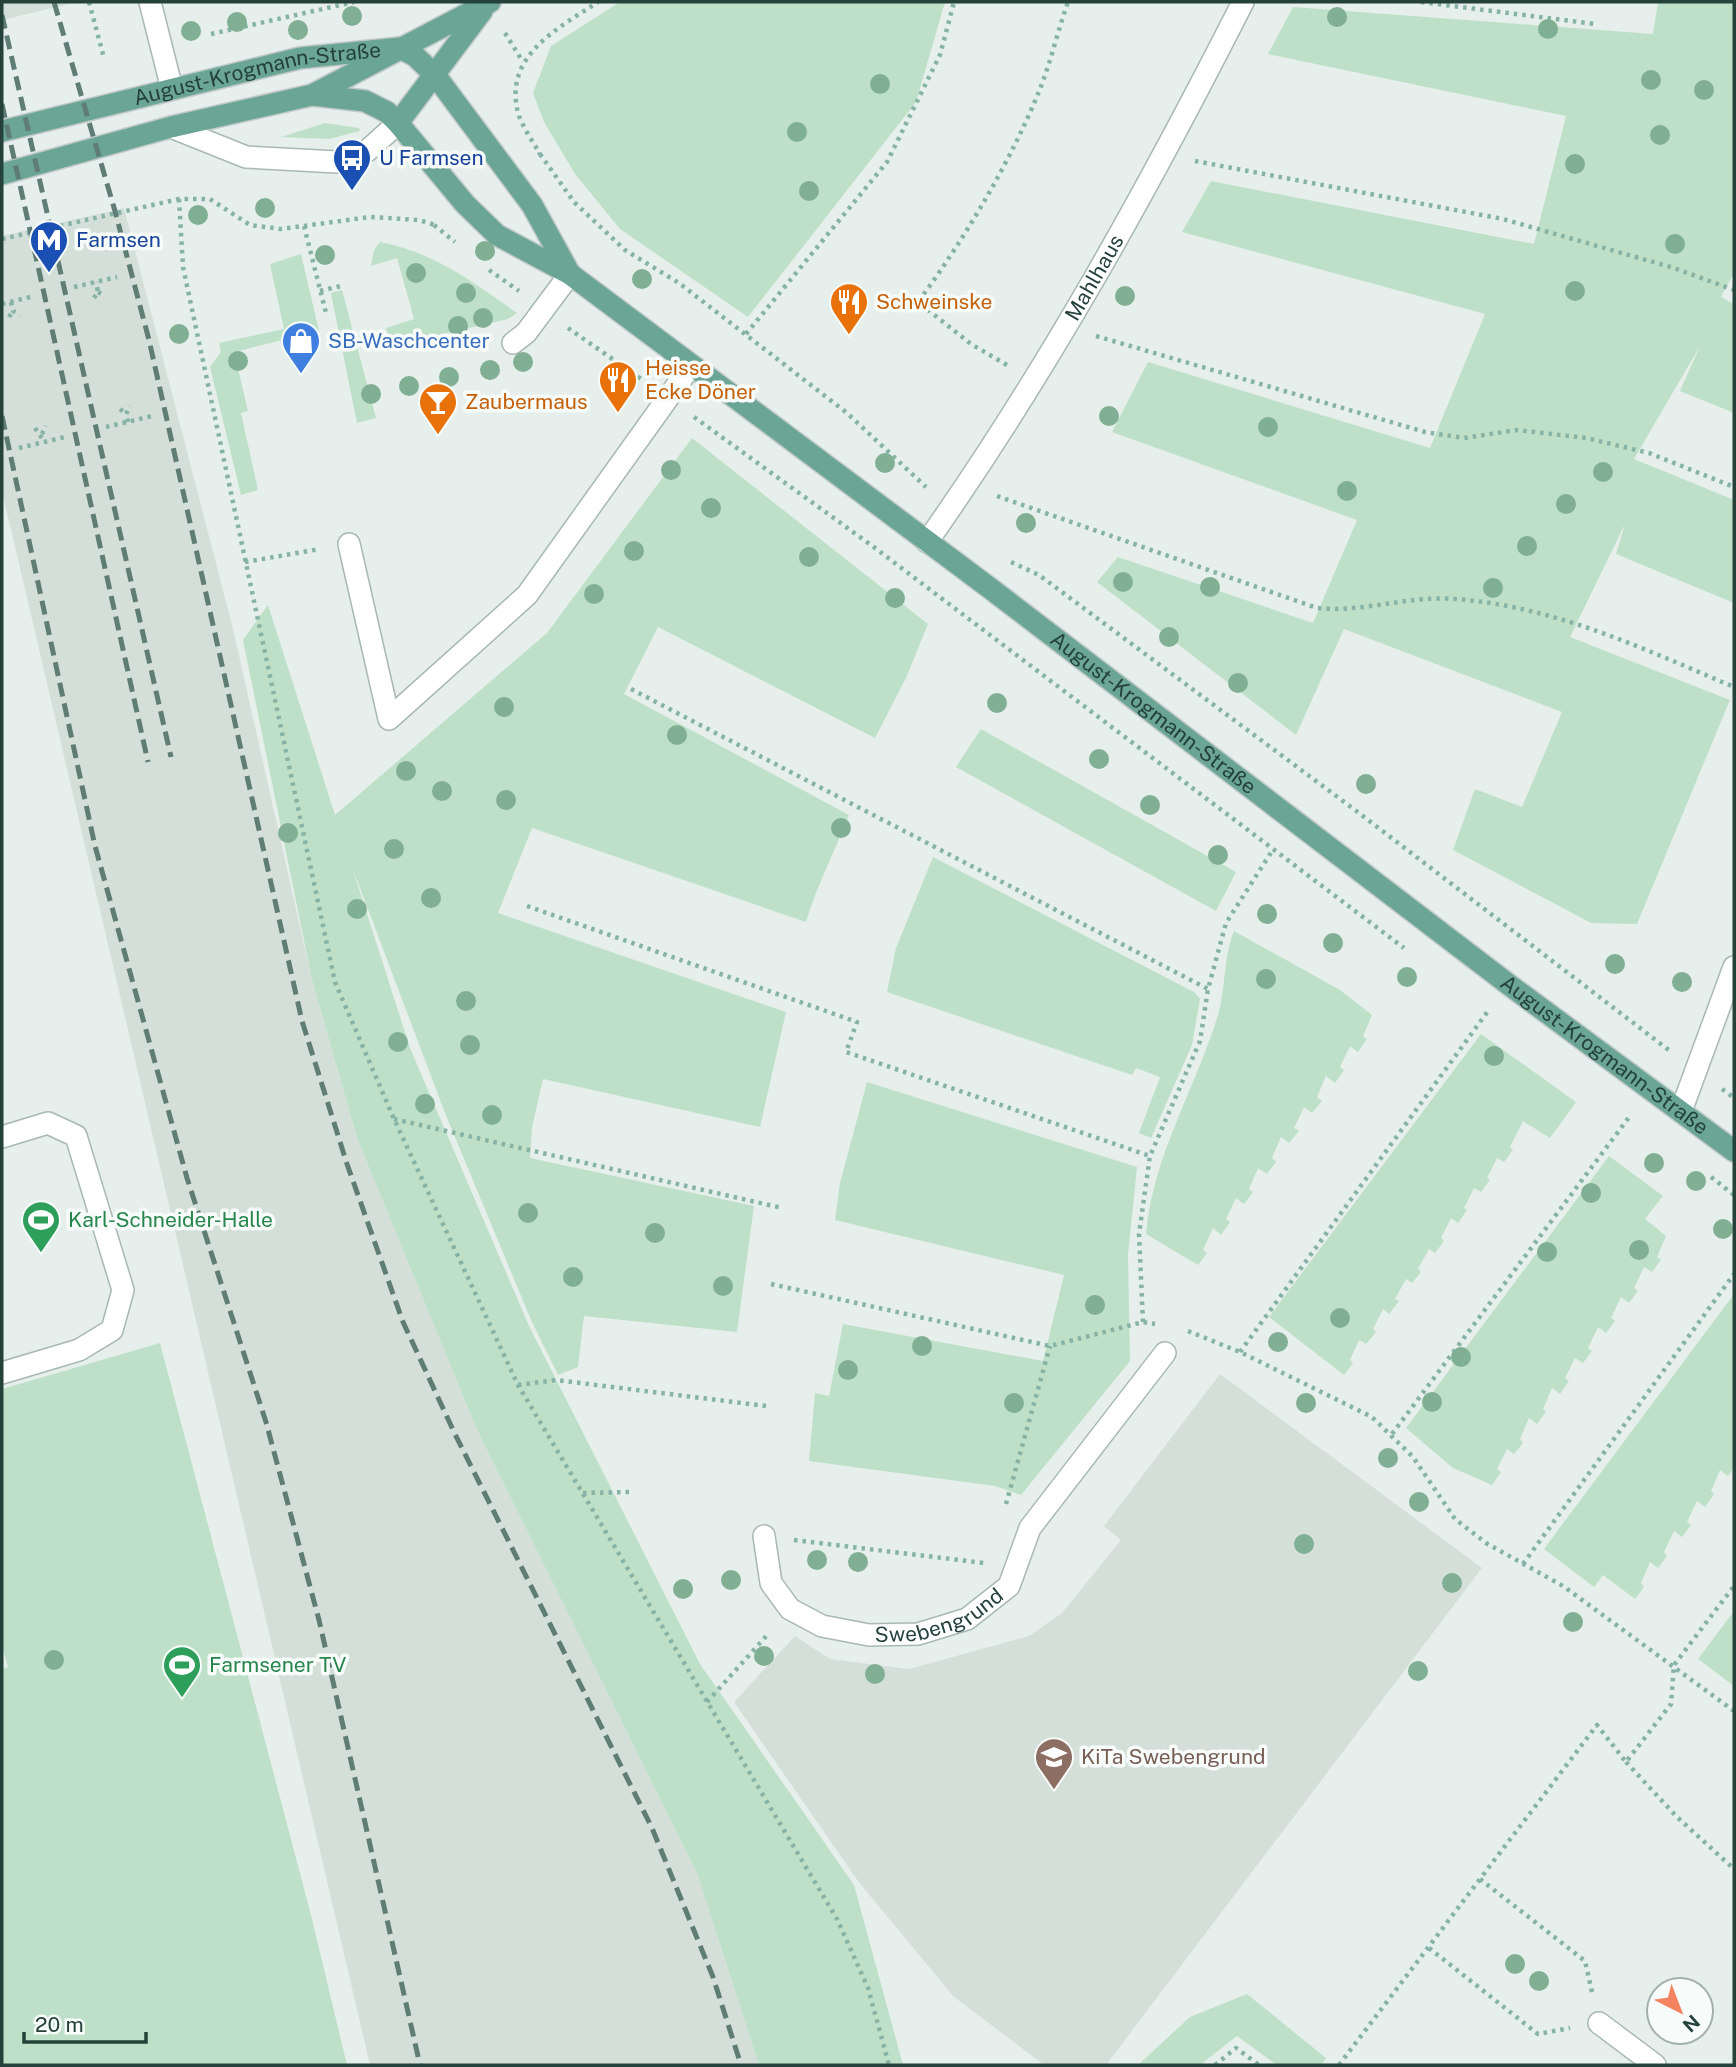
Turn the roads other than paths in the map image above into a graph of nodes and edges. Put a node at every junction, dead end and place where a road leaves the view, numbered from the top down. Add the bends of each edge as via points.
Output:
1 (150, 2) edge
2 (489, 2) edge
3 (1243, 2) edge
4 (400, 48) junction
5 (435, 75) junction
6 (172, 89) junction
7 (312, 95) junction
8 (398, 123) junction
9 (171, 127) junction
10 (2, 131) edge
11 (2, 174) edge
12 (570, 274) junction
13 (513, 343) dead end
14 (690, 367) junction
15 (927, 542) junction
16 (349, 544) road end
17 (1734, 967) edge
18 (1681, 1111) junction
19 (2, 1137) edge
20 (1734, 1152) edge
21 (1165, 1353) road end
22 (2, 1373) edge
23 (764, 1536) road end
24 (1599, 2023) road end
25 (1655, 2065) edge

1 - 6 street
2 - 4 main road
2 - 5 main road
3 - 15 street, Mahlhaus via 1165,155 1038,377
4 - 5 main road, August-Krogmann-Straße
4 - 6 main road, August-Krogmann-Straße via 300,58
4 - 7 main road
5 - 8 main road
5 - 12 main road, August-Krogmann-Straße via 532,205
6 - 10 main road, August-Krogmann-Straße
7 - 8 main road, August-Krogmann-Straße via 365,101
7 - 9 main road, August-Krogmann-Straße
8 - 9 street via 367,151 337,162 246,157
8 - 12 main road, August-Krogmann-Straße via 497,235
9 - 11 main road, August-Krogmann-Straße
12 - 13 street via 526,333
12 - 14 main road, August-Krogmann-Straße
14 - 15 main road, August-Krogmann-Straße
14 - 16 street via 527,595 389,719
15 - 18 main road, August-Krogmann-Straße
17 - 18 street
18 - 20 main road, August-Krogmann-Straße
19 - 22 street via 48,1123 76,1136 123,1290 112,1330 79,1350
21 - 23 street, Swebengrund via 1030,1528 1009,1586 967,1619 918,1634 869,1635 822,1626 790,1608 771,1583
24 - 25 street

